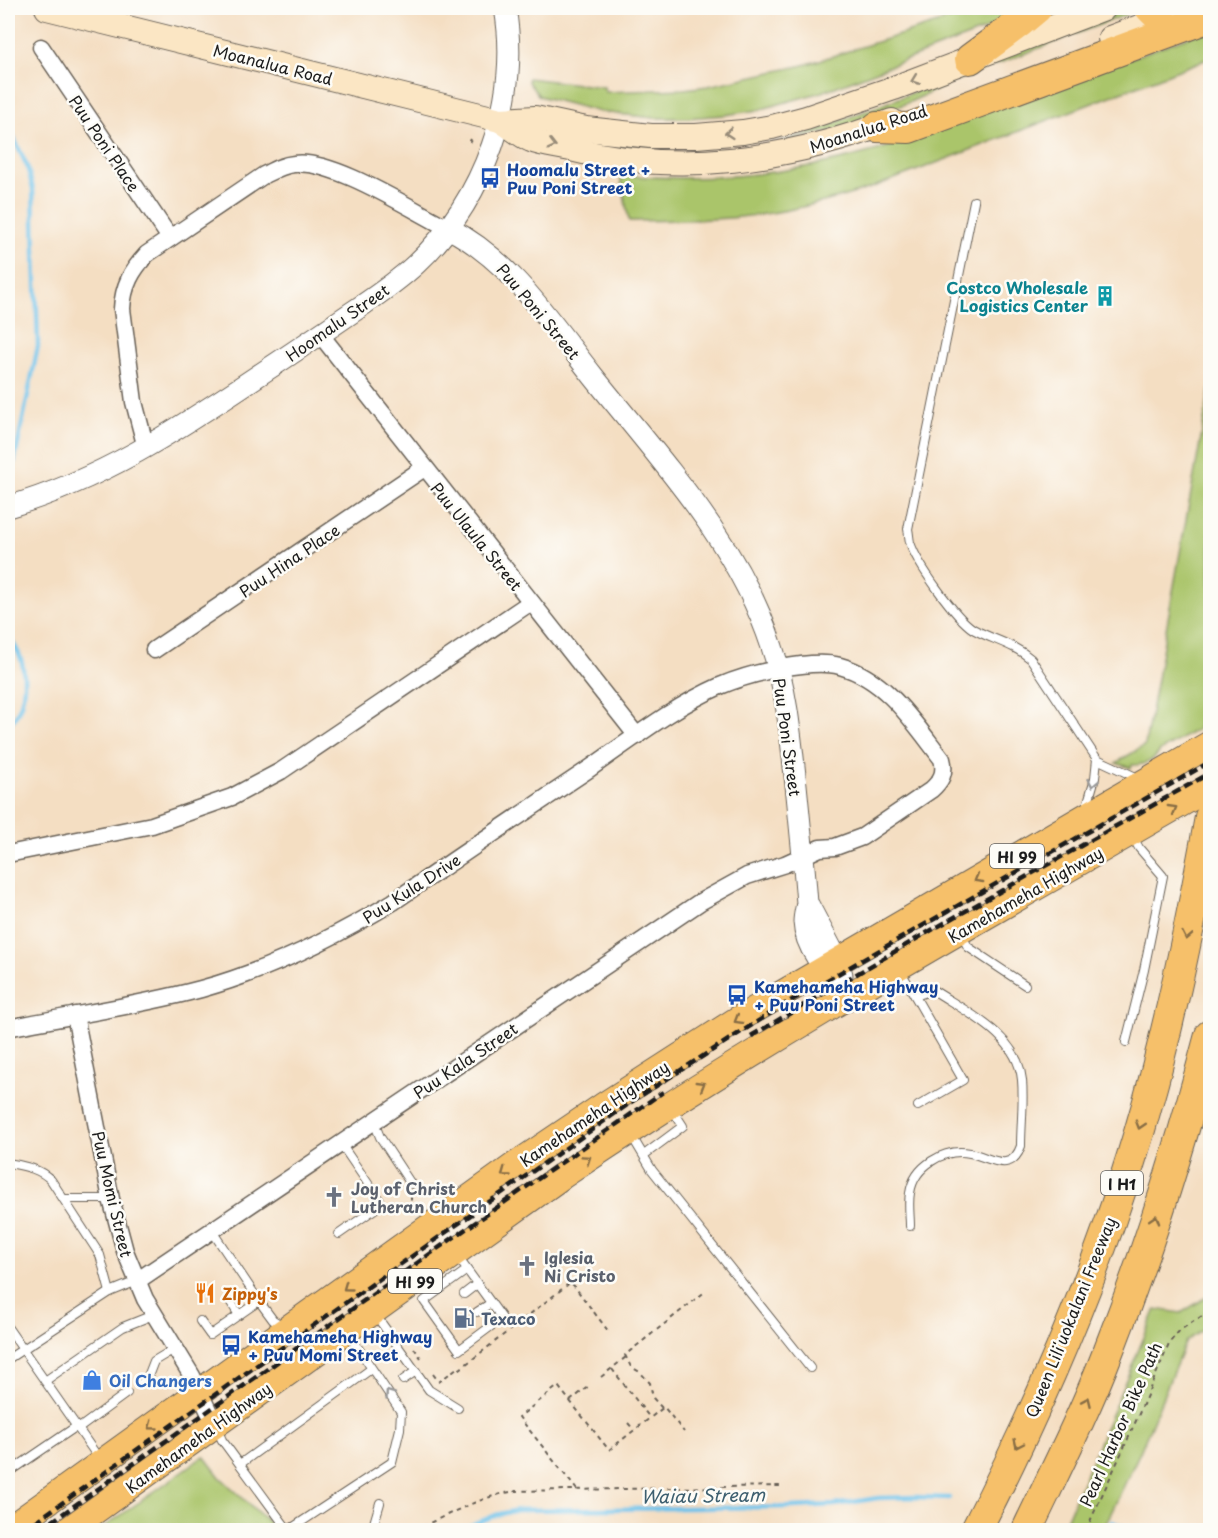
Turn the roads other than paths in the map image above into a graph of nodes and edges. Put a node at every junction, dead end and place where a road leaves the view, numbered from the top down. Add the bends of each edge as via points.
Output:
1 (47, 8) edge
2 (505, 8) edge
3 (1037, 8) edge
4 (1104, 8) edge
5 (1190, 8) edge
6 (1157, 11) edge
7 (1210, 17) edge
8 (41, 47) dead end
9 (970, 59) junction
10 (500, 120) junction
11 (877, 127) junction
12 (974, 201) dead end
13 (448, 228) junction
14 (170, 238) junction
15 (320, 334) junction
16 (147, 448) junction
17 (424, 468) junction
18 (8, 507) edge
19 (531, 602) junction
20 (154, 650) dead end
21 (779, 670) junction
22 (637, 736) junction
23 (1210, 744) edge
24 (1097, 759) junction
25 (1146, 782) junction
26 (1210, 787) edge
27 (1210, 817) edge
28 (1084, 818) junction
29 (1131, 833) junction
30 (8, 854) edge
31 (803, 856) junction
32 (960, 932) junction
33 (831, 965) junction
34 (899, 967) junction
35 (1024, 985) dead end
36 (849, 996) junction
37 (915, 996) junction
38 (75, 1015) junction
39 (8, 1028) edge
40 (1210, 1035) edge
41 (1126, 1042) dead end
42 (669, 1105) junction
43 (918, 1106) dead end
44 (374, 1122) junction
45 (629, 1131) junction
46 (341, 1144) junction
47 (644, 1155) junction
48 (8, 1163) edge
49 (411, 1184) dead end
50 (64, 1199) junction
51 (111, 1200) junction
52 (910, 1226) dead end
53 (212, 1231) junction
54 (339, 1234) dead end
55 (461, 1261) junction
56 (137, 1281) junction
57 (477, 1284) junction
58 (110, 1292) junction
59 (418, 1293) junction
60 (464, 1294) dead end
61 (230, 1301) dead end
62 (259, 1301) junction
63 (491, 1303) junction
64 (373, 1312) junction
65 (477, 1312) dead end
66 (153, 1315) junction
67 (238, 1315) junction
68 (200, 1321) dead end
69 (8, 1328) edge
70 (288, 1329) junction
71 (347, 1330) junction
72 (23, 1349) junction
73 (174, 1349) junction
74 (8, 1359) edge
75 (810, 1368) dead end
76 (371, 1369) junction
77 (416, 1371) junction
78 (403, 1380) dead end
79 (45, 1381) junction
80 (140, 1384) dead end
81 (200, 1392) junction
82 (127, 1393) dead end
83 (459, 1408) dead end
84 (215, 1425) junction
85 (77, 1427) junction
86 (102, 1462) junction
87 (240, 1464) junction
88 (8, 1473) edge
89 (380, 1503) dead end
90 (74, 1527) edge
91 (8, 1530) edge
92 (288, 1530) edge
93 (372, 1530) edge
94 (976, 1530) edge
95 (1028, 1530) edge

1 - 10 main road, Moanalua Road
2 - 10 street, Hoomalu Street via 510,50 507,93
3 - 9 highway
4 - 9 main road, Moanalua Road
5 - 6 main road, Moanalua Road
6 - 11 main road, Moanalua Road
7 - 11 highway via 909,128
8 - 14 street, Puu Poni Place
9 -> 10 main road, Moanalua Road via 806,118 743,132 651,136 586,129 535,118
10 -> 11 main road, Moanalua Road via 531,140 623,159 676,163 805,149
10 - 13 street, Hoomalu Street via 477,180
12 - 24 lane via 908,528 910,543 960,618 1031,659
13 - 14 street, Puu Poni Street via 340,172 296,163 264,175
13 - 15 street, Hoomalu Street via 400,278
13 - 21 street, Puu Poni Street via 491,256 517,281 707,520 747,587
14 - 16 street, Puu Poni Street via 136,266 123,296 128,360 138,421
15 - 16 street, Hoomalu Street
15 - 17 street, Puu Ulaula Street
16 - 18 street, Hoomalu Street via 70,485
17 - 19 street, Puu Ulaula Street
17 - 20 street, Puu Hina Place
19 - 22 street, Puu Ulaula Street
19 - 30 street via 281,771 232,797 152,825
21 - 22 street, Puu Kula Drive via 719,687
21 - 31 street, Puu Poni Street
21 - 31 street, Puu Kala Street via 827,664 867,678 903,709 945,768 941,781 931,790 862,837
22 - 38 street, Puu Kula Drive via 393,902 327,940 271,965 200,989
23 - 25 main road, Kamehameha Highway / HI 99
24 - 25 lane
24 -> 28 lane
25 - 28 main road, Kamehameha Highway / HI 99
29 -> 26 main road, Kamehameha Highway / HI 99
27 -> 94 highway, Queen Liliʻuokalani Freeway / I H1 via 1170,1014 1128,1166 1071,1323
28 -> 33 main road, Kamehameha Highway / HI 99
29 - 32 main road, Kamehameha Highway / HI 99
29 - 41 lane via 1163,876
31 - 33 street, Puu Poni Street via 807,936
31 - 44 street, Puu Kala Street via 747,876 700,902
32 - 34 main road, Kamehameha Highway / HI 99
32 - 35 lane via 968,947
33 - 36 street, Puu Poni Street
33 -> 70 main road, Kamehameha Highway / HI 99 via 603,1106
34 - 36 main road, Kamehameha Highway / HI 99
34 - 37 lane
42 -> 36 main road, Kamehameha Highway / HI 99
37 - 43 lane via 963,1080
37 - 52 lane via 933,990 1001,1037 1016,1059 1022,1078 1021,1146 1018,1155 1004,1162 954,1152 932,1161 916,1177 910,1193
38 - 39 street, Puu Kula Drive
38 - 51 street, Puu Momi Street
95 -> 40 highway, I H1 via 1108,1353 1163,1196
42 - 45 main road, Kamehameha Highway / HI 99
42 - 47 lane via 683,1126
44 - 46 street, Puu Kala Street
44 - 49 lane
45 - 47 lane
55 -> 45 main road, Kamehameha Highway / HI 99
46 - 53 street, Puu Kala Street
46 - 54 lane via 382,1204
47 - 75 lane
48 - 50 lane via 45,1174
50 - 51 lane
50 - 58 lane via 100,1255
51 - 56 street, Puu Momi Street
53 - 56 street, Puu Kala Street
53 - 62 lane
55 - 57 lane
55 - 59 main road, Kamehameha Highway / HI 99
56 - 58 lane
56 - 66 street, Puu Momi Street
57 - 60 lane
57 - 63 lane
58 - 72 lane
59 - 63 lane via 451,1331 459,1350 502,1318
59 - 64 main road, Kamehameha Highway / HI 99
61 - 67 lane
62 - 67 lane
62 - 70 lane via 273,1320
63 - 65 lane
64 - 71 main road, Kamehameha Highway / HI 99
64 - 77 lane
66 - 73 street, Puu Momi Street
66 - 79 lane via 123,1327
67 - 68 lane via 210,1335
69 - 72 lane
70 - 81 main road, Kamehameha Highway / HI 99
71 - 76 lane
71 - 84 main road, Kamehameha Highway / HI 99
72 - 74 lane
72 - 79 lane
73 - 80 lane via 154,1361 147,1379
73 - 81 street, Puu Momi Street
76 - 87 lane
92 -> 76 lane via 392,1461 401,1412
77 - 78 lane
77 - 83 lane via 429,1390
79 - 85 lane
81 - 84 street, Puu Momi Street
81 -> 86 main road, Kamehameha Highway / HI 99
82 - 85 lane
84 - 87 lane
84 - 90 main road, Kamehameha Highway / HI 99
85 - 86 lane
85 - 88 lane
86 - 91 main road, Kamehameha Highway / HI 99
87 - 92 lane
89 - 93 lane

